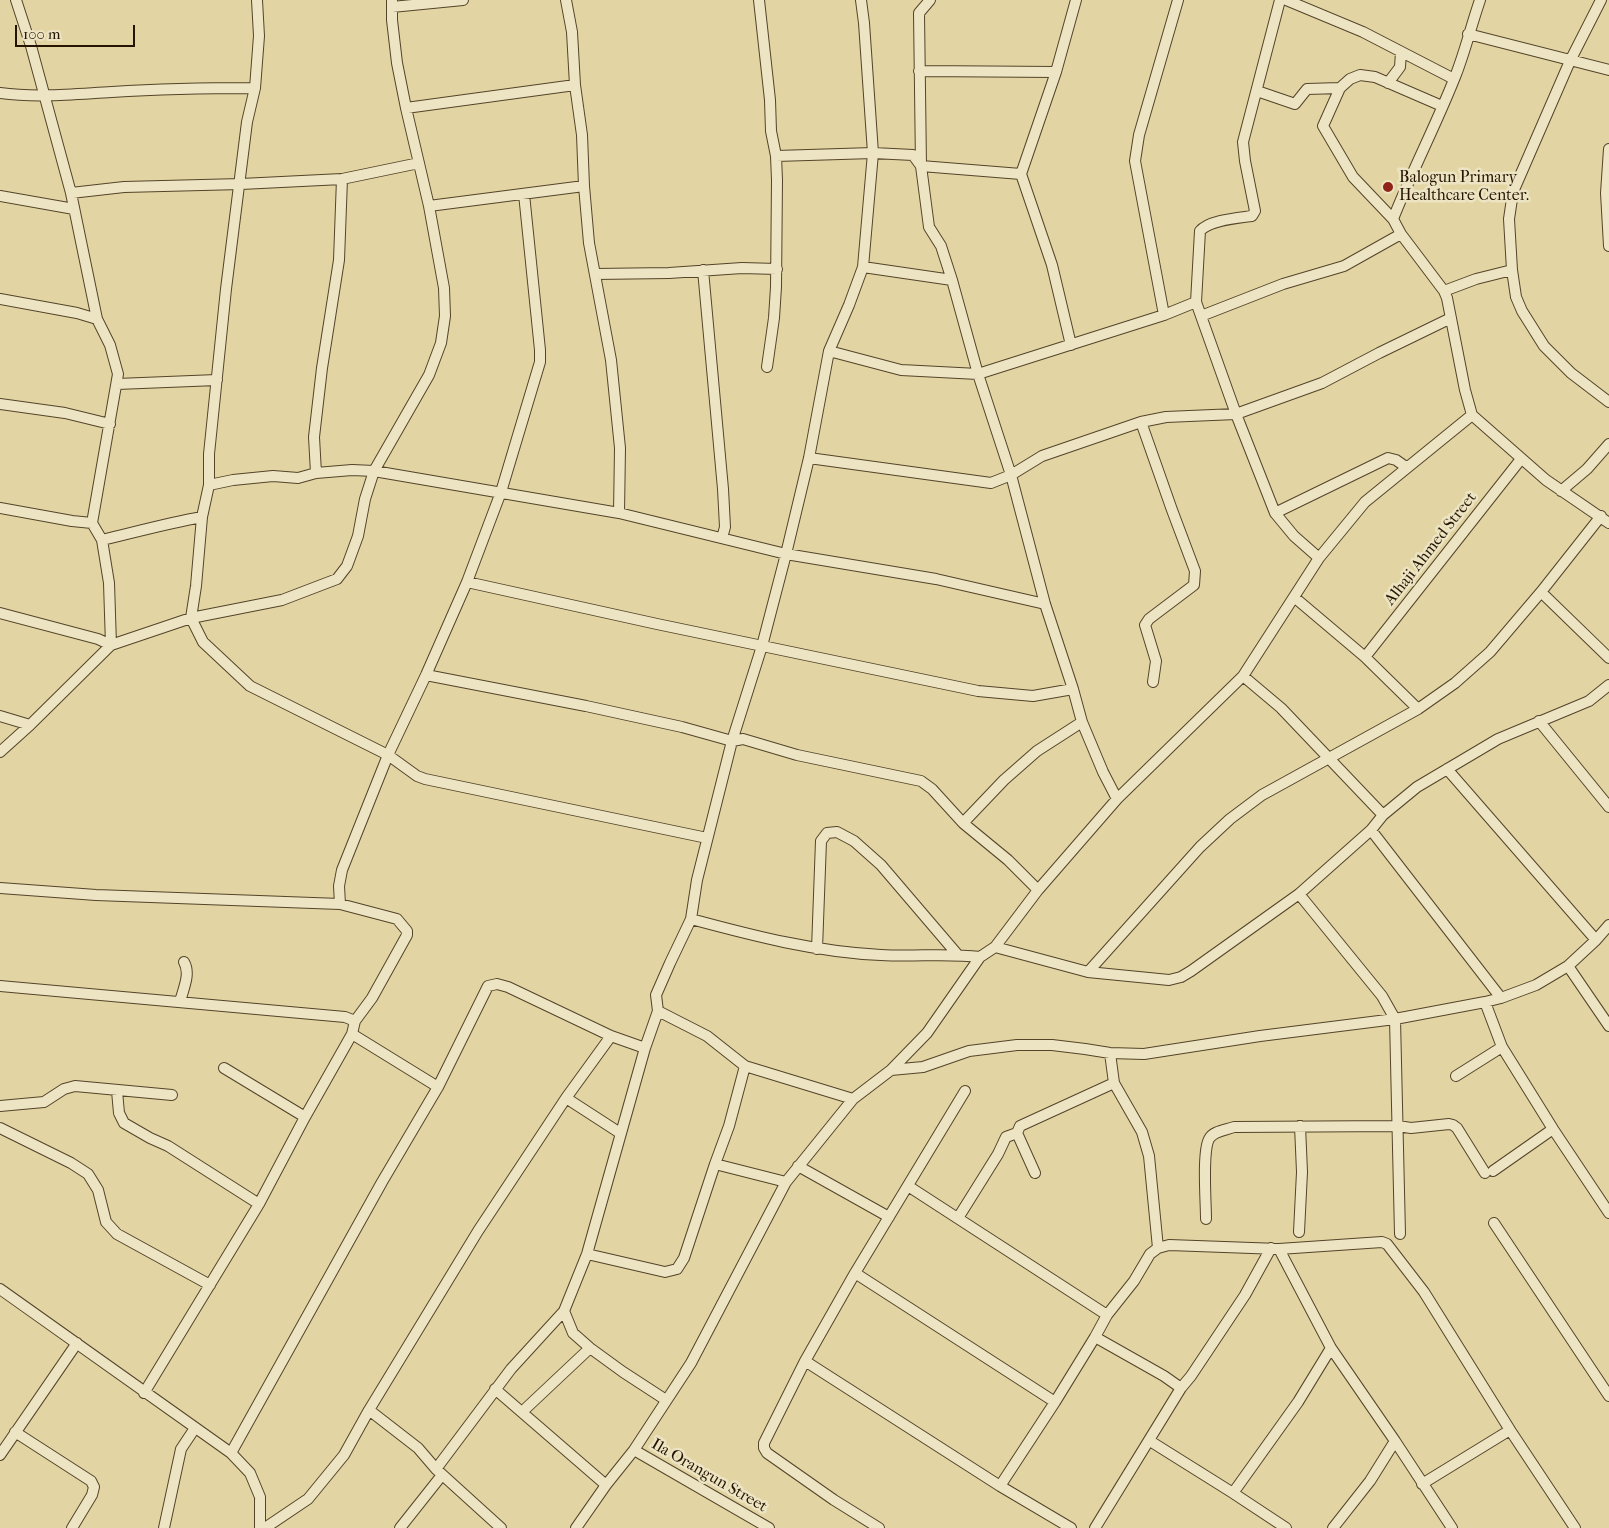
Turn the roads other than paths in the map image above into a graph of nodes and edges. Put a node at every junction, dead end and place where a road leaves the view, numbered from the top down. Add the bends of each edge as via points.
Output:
1 (16, 0) edge
2 (256, 0) edge
3 (463, 0) edge
4 (566, 0) edge
5 (759, 0) edge
6 (861, 0) edge
7 (930, 0) edge
8 (1076, 0) edge
9 (1178, 0) edge
10 (1280, 0) edge
11 (1286, 0) edge
12 (1480, 0) edge
13 (1601, 0) edge
14 (392, 3) edge
15 (1468, 34) junction
16 (1402, 52) junction
17 (1570, 61) junction
18 (1609, 70) edge
19 (919, 71) junction
20 (1056, 72) junction
21 (1454, 79) junction
22 (1388, 83) junction
23 (575, 85) junction
24 (255, 88) junction
25 (1340, 88) junction
26 (1257, 91) junction
27 (0, 92) edge
28 (45, 95) junction
29 (1442, 106) junction
30 (406, 108) junction
31 (1609, 149) edge
32 (873, 153) junction
33 (776, 156) junction
34 (419, 163) junction
35 (921, 166) junction
36 (1021, 174) junction
37 (342, 179) junction
38 (241, 184) junction
39 (584, 186) junction
40 (71, 193) junction
41 (1608, 193) edge
42 (524, 194) junction
43 (0, 196) edge
44 (429, 206) junction
45 (74, 209) junction
46 (1393, 219) junction
47 (1401, 234) junction
48 (1609, 246) edge
49 (863, 267) junction
50 (777, 269) junction
51 (703, 270) junction
52 (1512, 270) junction
53 (595, 274) junction
54 (952, 280) junction
55 (1444, 291) junction
56 (0, 298) edge
57 (1196, 302) junction
58 (1164, 315) junction
59 (1201, 316) junction
60 (97, 318) junction
61 (1450, 318) junction
62 (1071, 345) junction
63 (829, 351) junction
64 (767, 367) dead end
65 (978, 374) junction
66 (217, 380) junction
67 (117, 384) junction
68 (1609, 402) edge
69 (0, 404) edge
70 (1236, 414) junction
71 (1472, 416) junction
72 (1142, 422) junction
73 (110, 424) junction
74 (1609, 444) edge
75 (809, 458) junction
76 (1521, 459) junction
77 (1406, 467) junction
78 (374, 471) junction
79 (316, 473) junction
80 (1010, 476) junction
81 (209, 485) junction
82 (1561, 491) junction
83 (501, 492) junction
84 (0, 508) edge
85 (619, 513) junction
86 (1275, 513) junction
87 (202, 517) junction
88 (1605, 519) edge
89 (92, 523) junction
90 (722, 538) junction
91 (102, 540) junction
92 (786, 554) junction
93 (1319, 558) junction
94 (467, 582) junction
95 (1541, 592) junction
96 (1294, 597) junction
97 (1045, 604) junction
98 (0, 613) edge
99 (191, 618) junction
100 (111, 644) junction
101 (762, 646) junction
102 (1365, 657) junction
103 (1609, 658) edge
104 (426, 675) junction
105 (1243, 676) junction
106 (1153, 682) dead end
107 (1609, 685) edge
108 (1073, 689) junction
109 (1418, 709) junction
110 (0, 716) edge
111 (1539, 721) junction
112 (1082, 722) junction
113 (30, 725) junction
114 (732, 741) junction
115 (0, 752) edge
116 (388, 756) junction
117 (1329, 758) junction
118 (1447, 769) junction
119 (1118, 799) junction
120 (1609, 807) edge
121 (1383, 815) junction
122 (963, 822) junction
123 (1371, 830) junction
124 (707, 838) junction
125 (0, 888) edge
126 (1038, 890) junction
127 (1299, 894) junction
128 (340, 904) junction
129 (691, 919) junction
130 (1609, 925) edge
131 (1596, 940) junction
132 (995, 947) junction
133 (817, 949) junction
134 (957, 954) junction
135 (980, 957) junction
136 (184, 962) dead end
137 (1568, 966) junction
138 (1088, 972) junction
139 (0, 986) edge
140 (1501, 998) junction
141 (180, 1002) junction
142 (1485, 1002) junction
143 (658, 1011) junction
144 (1395, 1019) junction
145 (356, 1021) junction
146 (1609, 1026) edge
147 (352, 1034) junction
148 (611, 1036) junction
149 (1502, 1047) junction
150 (645, 1048) junction
151 (1110, 1053) junction
152 (744, 1066) junction
153 (224, 1068) dead end
154 (891, 1070) junction
155 (1456, 1076) dead end
156 (1114, 1083) junction
157 (438, 1087) junction
158 (117, 1091) junction
159 (965, 1091) dead end
160 (172, 1095) dead end
161 (566, 1098) junction
162 (854, 1099) junction
163 (0, 1106) edge
164 (305, 1117) junction
165 (1300, 1126) junction
166 (1398, 1126) junction
167 (0, 1128) edge
168 (1553, 1130) junction
169 (620, 1133) junction
170 (1017, 1133) junction
171 (715, 1164) junction
172 (798, 1166) junction
173 (1035, 1173) dead end
174 (786, 1182) junction
175 (908, 1186) junction
176 (259, 1204) junction
177 (1609, 1213) edge
178 (889, 1217) junction
179 (958, 1218) junction
180 (1206, 1219) dead end
181 (1494, 1223) dead end
182 (1298, 1232) dead end
183 (1400, 1234) dead end
184 (1158, 1248) junction
185 (1275, 1248) junction
186 (587, 1254) junction
187 (854, 1273) junction
188 (210, 1286) junction
189 (0, 1289) edge
190 (564, 1311) junction
191 (1107, 1315) junction
192 (1095, 1337) junction
193 (77, 1343) junction
194 (590, 1348) junction
195 (1331, 1348) junction
196 (805, 1362) junction
197 (1181, 1388) junction
198 (495, 1389) junction
199 (144, 1393) junction
200 (1609, 1396) edge
201 (666, 1400) junction
202 (1055, 1402) junction
203 (369, 1410) junction
204 (522, 1412) junction
205 (195, 1428) junction
206 (1510, 1430) junction
207 (15, 1432) junction
208 (1150, 1441) junction
209 (1395, 1441) junction
210 (634, 1450) junction
211 (231, 1453) junction
212 (0, 1456) edge
213 (439, 1472) junction
214 (1422, 1484) junction
215 (606, 1485) junction
216 (1000, 1486) junction
217 (1233, 1492) junction
218 (581, 1527) edge
219 (72, 1528) edge
220 (164, 1528) edge
221 (260, 1528) edge
222 (265, 1528) edge
223 (400, 1528) edge
224 (500, 1528) edge
225 (769, 1528) edge
226 (879, 1528) edge
227 (1071, 1528) edge
228 (1095, 1528) edge
229 (1286, 1528) edge
230 (1332, 1528) edge
231 (1452, 1528) edge
232 (1575, 1528) edge

1 - 28 street
2 - 24 street via 259,36
3 - 14 street
4 - 23 street via 572,32
5 - 33 street via 770,100 770,131
6 - 32 street
7 - 19 street via 919,13
8 - 20 street
9 - 58 street via 1135,160
10 - 26 street
11 - 16 street
12 - 15 street
13 - 17 street
14 - 30 street via 397,63
15 - 17 street
15 - 21 street
16 - 21 street
16 - 22 street via 1400,67
17 - 18 street
17 - 52 street via 1513,192 1509,219
19 - 20 street
19 - 35 street
20 - 36 street
21 - 29 street
22 - 25 street via 1360,75
22 - 29 street
23 - 30 street
23 - 39 street via 582,135
24 - 28 street via 176,88
24 - 38 street
25 - 26 street via 1307,89 1295,104
25 - 46 street via 1323,126 1354,177
26 - 57 street via 1243,142 1255,211 1252,216 1207,226 1200,231
27 - 28 street
28 - 40 street
29 - 46 street
30 - 34 street
31 - 41 street
32 - 33 street
32 - 35 street via 913,155
32 - 49 street
33 - 50 street
34 - 37 street
34 - 44 street
35 - 36 street
35 - 54 street via 929,228 941,246
36 - 62 street via 1052,265
37 - 38 street
37 - 79 street via 339,260 314,437
38 - 40 street via 124,187
38 - 66 street
39 - 42 street
39 - 53 street
40 - 45 street
41 - 48 street
42 - 44 street
42 - 83 street via 540,362
43 - 45 street
44 - 78 street via 444,288 445,316 441,342 429,375
45 - 60 street
46 - 47 street
47 - 55 street
47 - 59 street via 1344,266 1283,284
49 - 54 street
49 - 63 street
50 - 51 street
50 - 64 street
51 - 53 street
51 - 90 street via 723,489 725,527
52 - 55 street
52 - 68 street via 1516,297 1544,346 1571,373
53 - 85 street via 611,360 620,448
54 - 65 street
55 - 61 street
56 - 60 street
57 - 58 street
57 - 59 street
58 - 62 street
59 - 70 street
60 - 67 street via 110,345 118,374
61 - 70 street via 1322,383
61 - 71 street
62 - 65 street
63 - 65 street via 901,370
63 - 75 street
65 - 80 street
66 - 67 street
66 - 81 street
67 - 73 street
69 - 73 street via 65,413
70 - 72 street via 1166,417
70 - 86 street
71 - 76 street
71 - 77 street
72 - 80 street via 1042,456
72 - 106 street via 1195,571 1194,584 1145,625 1156,661
73 - 89 street
74 - 82 street
75 - 80 street via 991,483
75 - 92 street
76 - 82 street
76 - 102 street, Alhaji Ahmed Street
77 - 86 street via 1388,458
77 - 93 street via 1365,502
78 - 79 street
78 - 83 street
78 - 99 street via 358,536 347,566 337,579 282,600
79 - 81 street via 298,478 273,476
80 - 97 street
81 - 87 street
82 - 88 street
83 - 85 street
83 - 94 street
84 - 89 street
85 - 90 street
86 - 93 street
87 - 91 street
87 - 99 street
88 - 95 street
89 - 91 street
90 - 92 street
91 - 100 street via 109,583
92 - 97 street via 936,579
92 - 101 street
93 - 96 street
94 - 101 street
94 - 104 street
95 - 103 street
95 - 109 street via 1490,652 1455,684
96 - 102 street
96 - 105 street
97 - 108 street
98 - 100 street
99 - 100 street
99 - 116 street via 203,642 250,686
100 - 113 street
101 - 108 street via 978,691 1033,696
101 - 114 street
102 - 109 street
104 - 114 street via 586,706
104 - 116 street
105 - 117 street via 1281,708
105 - 119 street
107 - 111 street via 1589,701
108 - 112 street
109 - 117 street
110 - 113 street
111 - 118 street via 1498,738
111 - 120 street
112 - 119 street
112 - 122 street via 1037,751
113 - 115 street
114 - 122 street via 743,739 797,755 921,781
114 - 124 street
116 - 124 street via 425,779
116 - 128 street via 342,870
117 - 121 street
117 - 138 street via 1262,795 1230,819
118 - 121 street via 1417,787
118 - 131 street
119 - 126 street
121 - 123 street
122 - 126 street
123 - 127 street
123 - 140 street
124 - 129 street
125 - 128 street
126 - 132 street
127 - 138 street via 1181,977 1169,980
127 - 144 street via 1382,996
128 - 145 street via 397,918 407,931 372,998
129 - 133 street
129 - 143 street via 656,995
130 - 131 street
131 - 137 street
132 - 135 street
132 - 138 street
133 - 134 street via 882,956
133 - 134 street via 821,841 827,833 838,832 854,841 881,865
134 - 135 street
135 - 154 street via 927,1033
136 - 141 street via 187,974
137 - 140 street via 1536,985
137 - 146 street
139 - 141 street
140 - 142 street
141 - 145 street via 344,1017
142 - 144 street
142 - 149 street
143 - 150 street
143 - 152 street via 707,1036
144 - 151 street via 1144,1054
144 - 166 street
145 - 147 street
147 - 157 street
147 - 164 street
148 - 150 street
148 - 157 street via 508,987 488,986
148 - 161 street
149 - 155 street
149 - 168 street
150 - 169 street
151 - 154 street via 1052,1045 1017,1045 970,1051 923,1067
151 - 156 street
152 - 162 street
152 - 171 street via 730,1126
153 - 164 street
154 - 162 street
156 - 170 street via 1022,1125
156 - 184 street via 1142,1132 1149,1156
157 - 211 street
158 - 160 street
158 - 163 street via 75,1086 44,1102
158 - 176 street via 119,1113 124,1123 168,1146
159 - 175 street
161 - 169 street
161 - 203 street via 478,1231
162 - 172 street
164 - 176 street
165 - 166 street
165 - 180 street via 1234,1127 1214,1134 1207,1148
165 - 182 street via 1302,1172
166 - 168 street via 1453,1125 1489,1172
166 - 183 street
167 - 188 street via 88,1174 98,1190 106,1222 117,1234
168 - 177 street
169 - 186 street
170 - 173 street
170 - 179 street via 1006,1137
171 - 174 street
171 - 186 street via 684,1258 677,1270 665,1272
172 - 174 street
172 - 178 street
174 - 201 street via 691,1363
175 - 178 street
175 - 179 street
176 - 188 street
178 - 187 street
179 - 191 street
181 - 200 street
184 - 185 street via 1169,1245
184 - 191 street via 1150,1254
185 - 195 street
185 - 197 street
185 - 206 street via 1387,1244 1424,1292
186 - 190 street
187 - 196 street
187 - 202 street
188 - 199 street
189 - 193 street
190 - 194 street via 574,1333
190 - 198 street
191 - 192 street
192 - 197 street
192 - 202 street
193 - 199 street
193 - 207 street
194 - 201 street
194 - 204 street
195 - 209 street
195 - 217 street via 1298,1402
196 - 216 street
196 - 226 street via 764,1448 834,1500
197 - 208 street
198 - 204 street
198 - 213 street
199 - 205 street
201 - 210 street
202 - 216 street
203 - 213 street via 418,1448
203 - 222 street via 344,1455 308,1499
204 - 215 street
205 - 211 street
205 - 220 street via 181,1449
206 - 214 street
206 - 232 street
207 - 212 street
207 - 219 street via 91,1481 94,1487 92,1495
208 - 217 street
208 - 228 street
209 - 214 street
209 - 230 street via 1370,1481
210 - 215 street
210 - 225 street, Ila Orangun Street
211 - 221 street via 250,1473 260,1498
213 - 223 street
213 - 224 street
214 - 231 street
215 - 218 street
216 - 227 street
217 - 229 street

